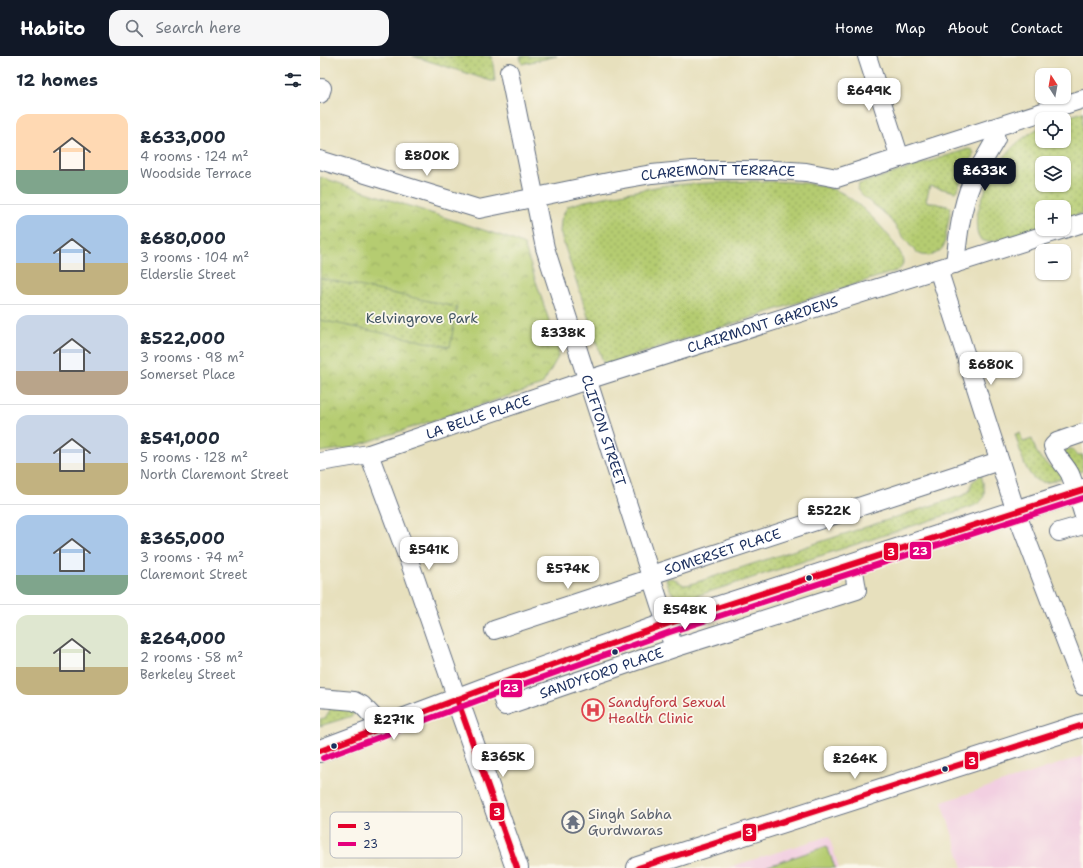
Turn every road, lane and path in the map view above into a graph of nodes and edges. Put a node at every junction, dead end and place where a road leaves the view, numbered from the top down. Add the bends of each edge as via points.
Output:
1 (867, 56) edge
2 (509, 72) dead end
3 (1083, 99) edge
4 (992, 128) junction
5 (900, 158) junction
6 (320, 160) edge
7 (534, 197) junction
8 (1083, 223) edge
9 (946, 266) junction
10 (587, 380) junction
11 (1083, 433) edge
12 (369, 454) junction
13 (999, 461) junction
14 (320, 462) edge
15 (1080, 492) edge
16 (1016, 512) junction
17 (1083, 513) edge
18 (1083, 525) edge
19 (1059, 532) dead end
20 (853, 564) junction
21 (651, 576) junction
22 (667, 624) junction
23 (494, 630) dead end
24 (674, 648) junction
25 (498, 684) junction
26 (1083, 686) edge
27 (320, 698) edge
28 (457, 699) junction
29 (1083, 725) edge
30 (383, 727) junction
31 (320, 751) edge
32 (517, 868) edge
33 (638, 868) edge

1 - 5 street
2 - 7 street, CLIFTON STREET
3 - 4 street, CLAREMONT TERRACE
4 - 5 street, CLAREMONT TERRACE
4 - 9 street via 996,139 979,168 966,198
5 - 7 street, CLAREMONT TERRACE via 837,178 776,170 693,170 652,174
6 - 7 street, CLAREMONT TERRACE via 479,209
7 - 10 street, CLIFTON STREET via 545,248
8 - 9 street, CLAIRMONT GARDENS
9 - 10 street, CLAIRMONT GARDENS
9 - 13 street
10 - 12 street, LA BELLE PLACE
10 - 21 street, CLIFTON STREET
11 - 15 street via 1057,442 1054,446 1056,454
12 - 14 street, LA BELLE PLACE
12 - 28 street
13 - 16 street
13 - 21 street, SOMERSET PLACE
15 - 16 street
15 - 17 street
16 - 20 street
16 - 26 street
18 - 19 street
20 - 22 street
20 - 24 street, SANDYFORD PLACE via 857,590
21 - 22 street, CLIFTON STREET
21 - 23 street, SOMERSET PLACE
22 - 24 street, SANDYFORD PLACE
22 - 25 street
24 - 25 street, SANDYFORD PLACE via 505,706
25 - 28 street
27 - 30 street via 354,701 362,705
28 - 30 street
28 - 32 street
29 - 33 street
30 - 31 street

